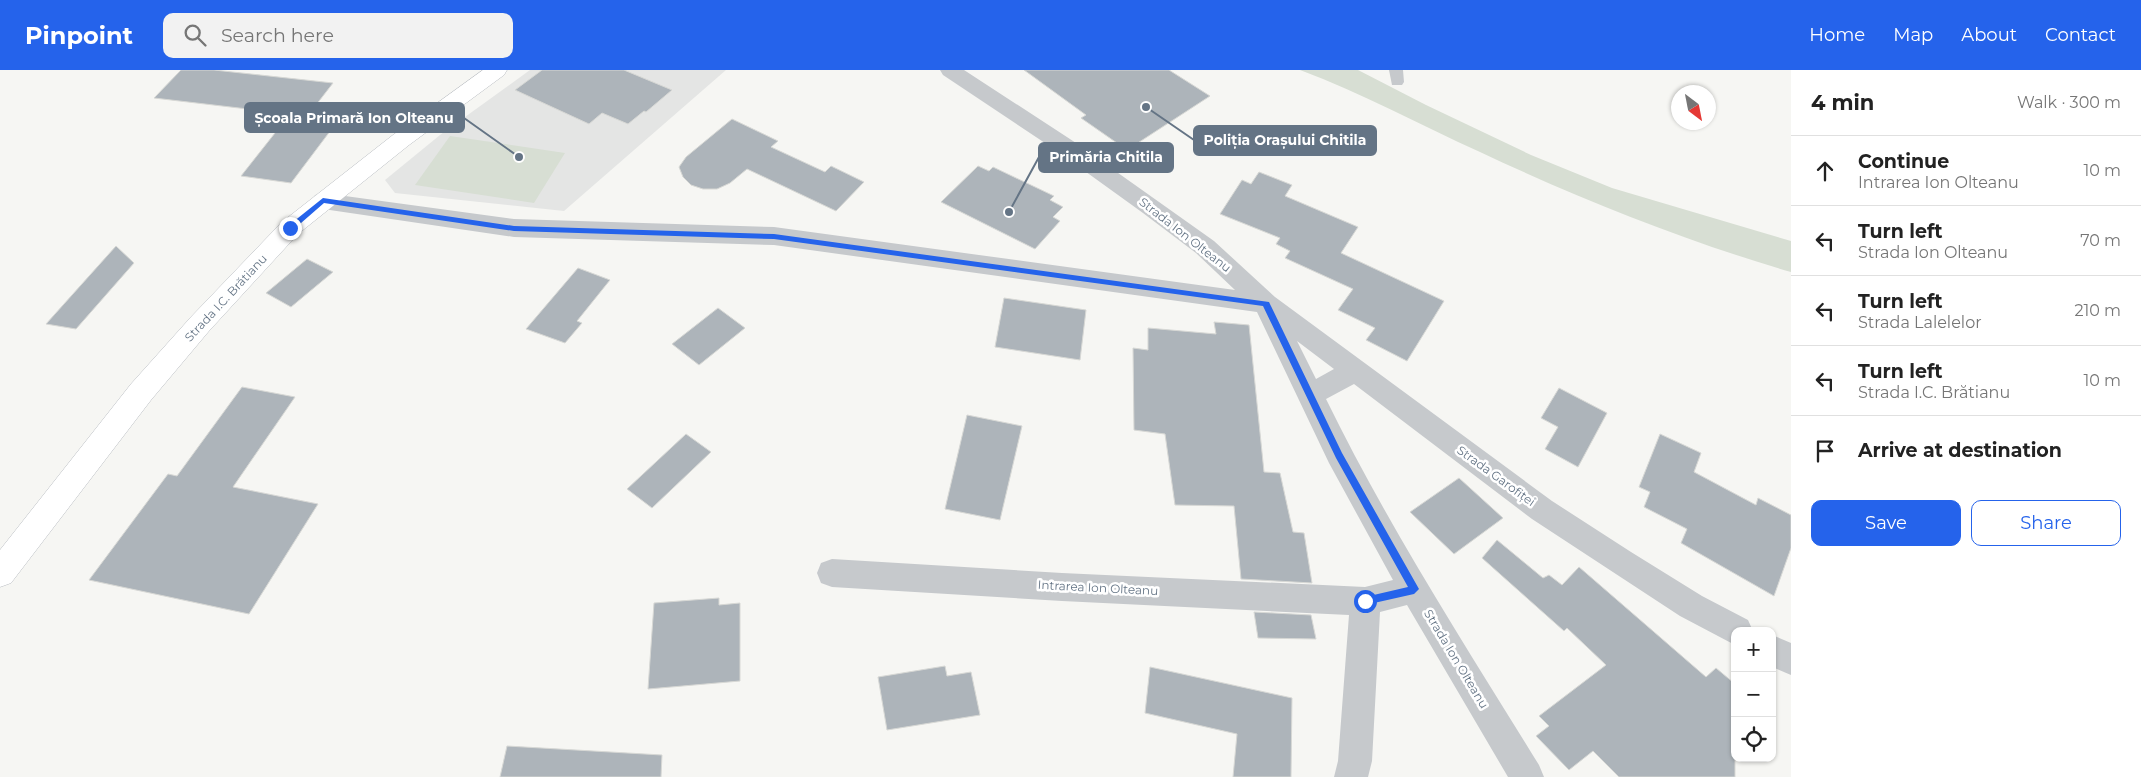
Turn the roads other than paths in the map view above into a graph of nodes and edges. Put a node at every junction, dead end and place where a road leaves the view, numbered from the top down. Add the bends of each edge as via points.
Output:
1 (497, 70) edge
2 (950, 70) edge
3 (323, 201) junction
4 (1266, 304) junction
5 (1354, 371) junction
6 (1310, 395) junction
7 (0, 572) edge
8 (832, 573) dead end
9 (1414, 589) junction
10 (1365, 601) junction
11 (1731, 628) edge
12 (1776, 652) edge
13 (1791, 660) edge
14 (1351, 777) edge
15 (1527, 777) edge

1 - 3 main road, Strada I.C. Brătianu
2 - 4 street, Strada Ion Olteanu via 1065,146 1205,247
3 - 4 street via 514,228 774,236
3 - 7 main road, Strada I.C. Brătianu via 290,228 141,392
4 - 5 street, Strada Garofiței
4 - 6 street, Strada Ion Olteanu
5 - 6 street
5 - 11 street, Strada Garofiței via 1542,510 1620,562
6 - 9 street, Strada Ion Olteanu via 1339,455
8 - 10 street, Intrarea Ion Olteanu
9 - 10 street, Intrarea Ion Olteanu
9 - 15 street, Strada Ion Olteanu
10 - 14 street via 1355,760
12 - 13 street

